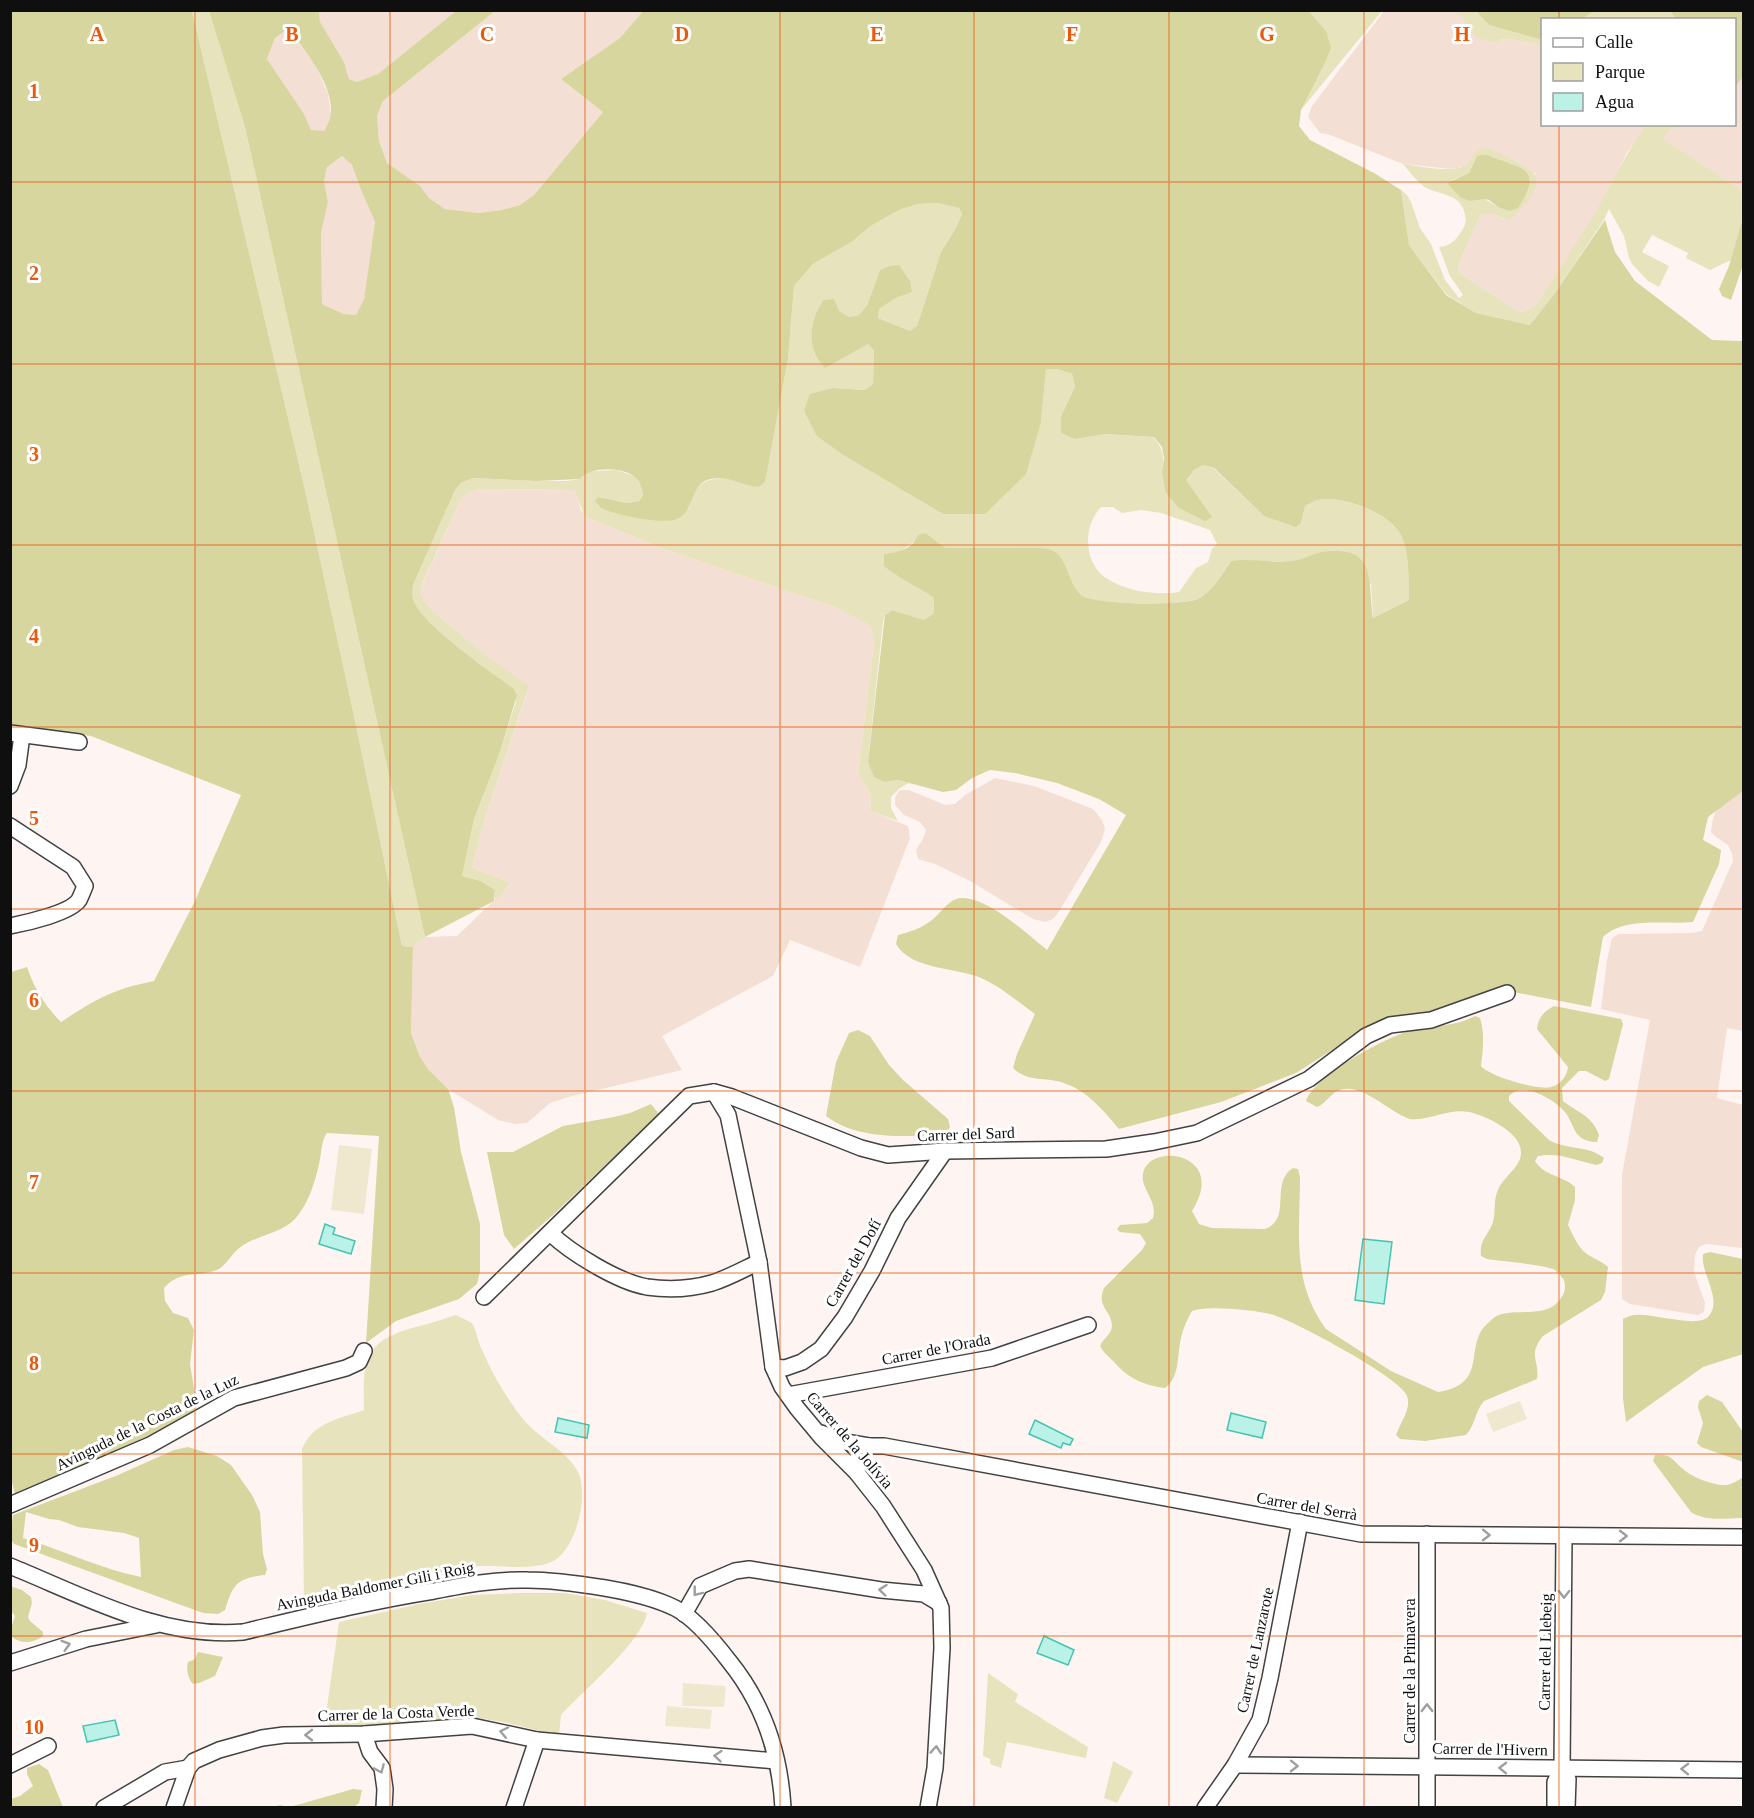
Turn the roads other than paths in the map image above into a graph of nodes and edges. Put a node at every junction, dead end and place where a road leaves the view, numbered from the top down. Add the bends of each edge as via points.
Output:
1 (16, 734) edge
2 (79, 742) dead end
3 (10, 786) edge
4 (10, 826) edge
5 (10, 926) edge
6 (1507, 993) dead end
7 (714, 1092) junction
8 (945, 1151) junction
9 (550, 1233) junction
10 (759, 1262) junction
11 (484, 1296) dead end
12 (1088, 1325) dead end
13 (364, 1351) dead end
14 (773, 1367) junction
15 (788, 1395) junction
16 (816, 1431) junction
17 (870, 1446) junction
18 (856, 1473) junction
19 (10, 1505) edge
20 (1300, 1522) junction
21 (1427, 1534) junction
22 (1564, 1536) junction
23 (1743, 1537) edge
24 (10, 1566) edge
25 (924, 1570) junction
26 (910, 1592) junction
27 (939, 1603) junction
28 (684, 1614) junction
29 (161, 1624) junction
30 (10, 1663) edge
31 (364, 1734) junction
32 (537, 1740) junction
33 (48, 1746) dead end
34 (776, 1761) junction
35 (10, 1765) edge
36 (1235, 1765) junction
37 (1427, 1767) junction
38 (188, 1768) junction
39 (1562, 1768) junction
40 (1743, 1770) edge
41 (104, 1808) edge
42 (174, 1808) edge
43 (384, 1808) edge
44 (514, 1808) edge
45 (783, 1808) edge
46 (928, 1808) edge
47 (1205, 1808) edge
48 (1427, 1808) edge
49 (1555, 1808) edge
50 (1567, 1808) edge

1 - 2 street
1 - 3 street via 18,765
4 - 5 street via 74,867 85,886 78,902 59,912
6 - 8 street, Carrer del Sard via 1431,1020 1390,1025 1366,1036 1309,1079 1197,1133 1106,1149
7 - 8 street, Carrer del Sard via 888,1155
7 - 9 street via 689,1096
7 - 10 street, Carrer de la Jolívia via 728,1115
8 - 14 street, Carrer del Dofí via 898,1218 850,1308 821,1349 802,1362 785,1368
9 - 10 street via 583,1258 645,1286 677,1289 713,1283
9 - 11 street
10 - 14 street, Carrer de la Jolívia
12 - 15 street, Carrer de l'Orada via 992,1358
13 - 19 street, Avinguda de la Costa de la Luz via 359,1362 346,1368 234,1398 150,1445
14 - 15 street, Carrer de la Jolívia
15 - 16 street, Carrer de la Jolívia
16 - 17 street, Carrer del Serrà
16 - 18 street, Carrer de la Jolívia
17 - 18 street via 858,1455
17 - 20 street, Carrer del Serrà
18 - 25 street, Carrer de la Jolívia via 883,1506
20 - 21 street, Carrer del Serrà via 1361,1534
20 - 36 street, Carrer de Lanzarote via 1260,1720
21 -> 22 street, Carrer del Serrà
37 -> 21 street, Carrer de la Primavera
22 -> 23 street, Carrer del Serrà
22 -> 39 street, Carrer del Llebeig
24 - 29 street, Avinguda Baldomer Gili i Roig
25 - 26 street via 923,1584
25 - 27 street, Carrer de la Jolívia
26 - 27 street
26 -> 28 street via 749,1569 700,1586
46 -> 27 street, Carrer de la Jolívia via 935,1768 942,1648
28 - 29 street, Avinguda Baldomer Gili i Roig via 650,1598 619,1591 529,1580 407,1595 243,1632 180,1630
28 - 34 street, Avinguda Baldomer Gili i Roig via 716,1644 751,1689 771,1736
30 -> 29 street via 86,1639
32 -> 31 street, Carrer de la Costa Verde via 472,1726
31 -> 38 street, Carrer de la Costa Verde via 262,1738 214,1752
31 -> 43 street via 370,1752 382,1768
34 -> 32 street, Carrer de la Costa Verde
32 - 44 street
33 - 35 street
34 - 45 street, Avinguda Baldomer Gili i Roig
36 -> 37 street, Carrer de l'Hivern
36 - 47 street, Carrer de Lanzarote
39 -> 37 street, Carrer de l'Hivern
37 - 48 street, Carrer de la Primavera
38 - 41 street, Carrer de la Costa Verde via 165,1772
38 - 42 street
40 -> 39 street, Carrer de l'Hivern
39 - 49 street, Carrer del Llebeig via 1555,1782
39 - 50 street, Carrer del Llebeig via 1568,1779

